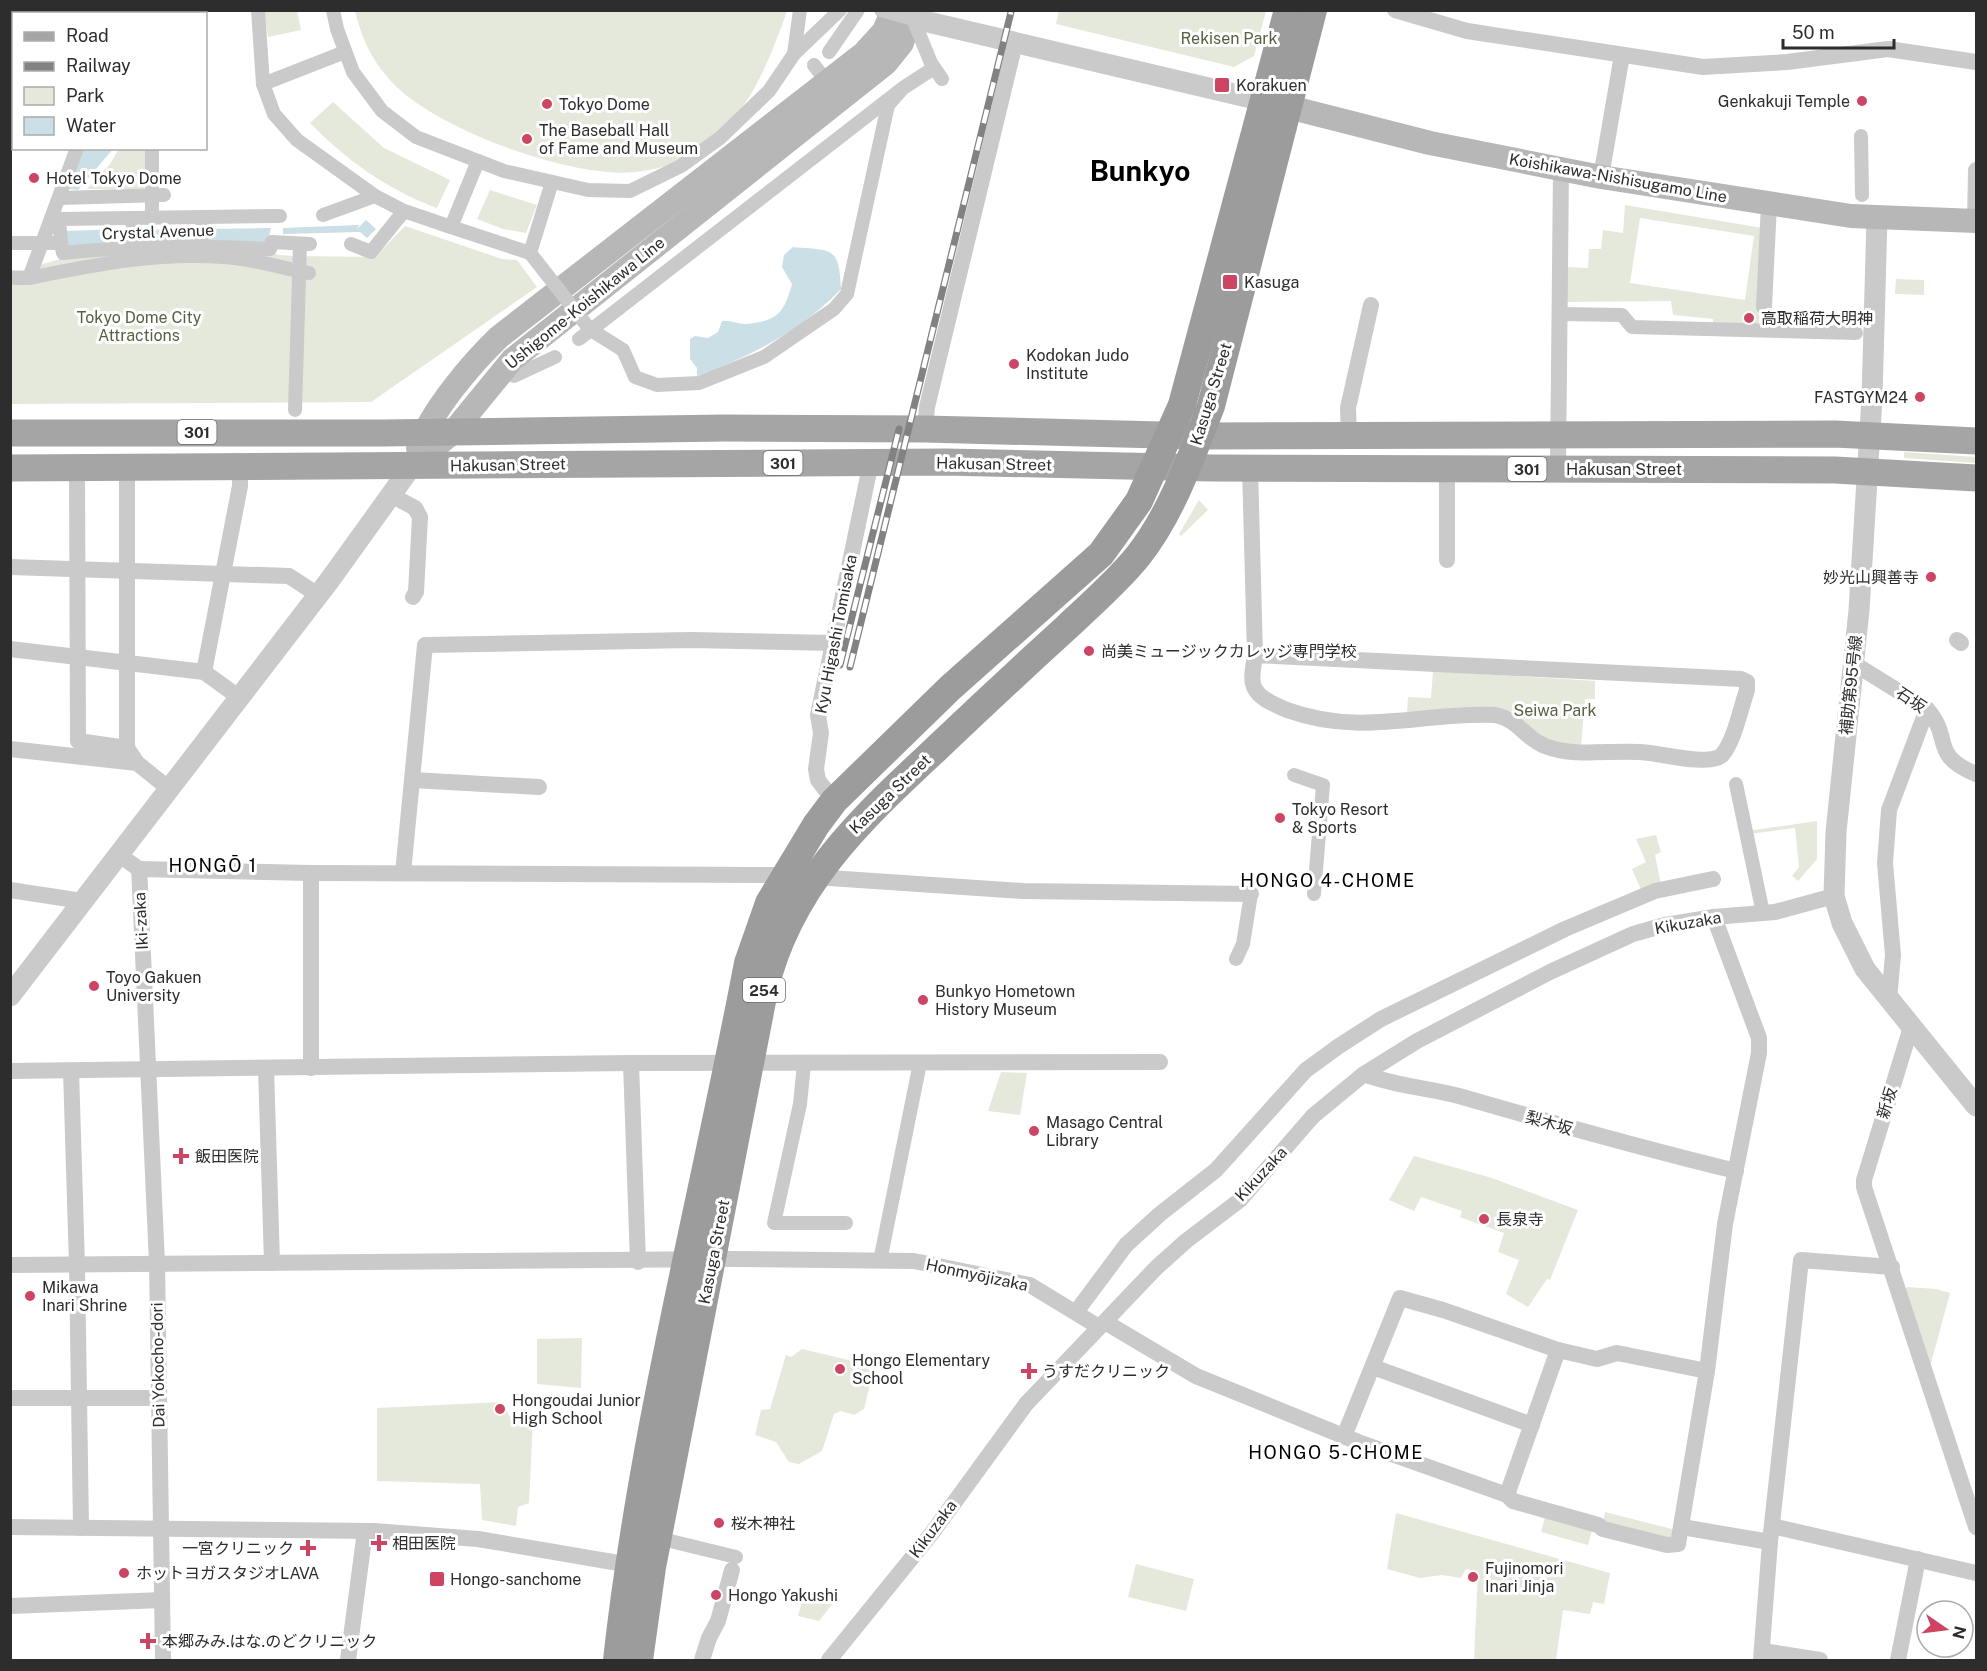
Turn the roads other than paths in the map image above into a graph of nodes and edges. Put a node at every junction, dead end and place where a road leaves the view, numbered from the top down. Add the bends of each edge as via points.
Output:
1 (258, 10) edge
2 (333, 10) edge
3 (800, 10) edge
4 (840, 10) edge
5 (858, 10) edge
6 (1288, 10) edge
7 (1313, 10) edge
8 (1395, 10) edge
9 (904, 13) edge
10 (814, 37) junction
11 (1015, 43) junction
12 (345, 52) junction
13 (794, 54) junction
14 (1622, 55) junction
15 (1977, 62) edge
16 (263, 84) junction
17 (903, 88) junction
18 (1276, 104) junction
19 (1861, 136) dead end
20 (76, 150) edge
21 (152, 150) edge
22 (478, 161) junction
23 (1561, 169) junction
24 (1977, 170) edge
25 (1601, 177) junction
26 (552, 182) junction
27 (164, 195) dead end
28 (1862, 195) dead end
29 (375, 196) junction
30 (59, 198) junction
31 (1769, 204) junction
32 (404, 211) junction
33 (323, 215) dead end
34 (203, 217) junction
35 (132, 218) junction
36 (152, 218) junction
37 (1877, 218) junction
38 (1976, 221) edge
39 (451, 227) junction
40 (272, 242) junction
41 (10, 243) edge
42 (61, 243) junction
43 (351, 244) dead end
44 (201, 245) junction
45 (135, 246) junction
46 (530, 253) junction
47 (309, 273) dead end
48 (10, 278) edge
49 (29, 278) junction
50 (1371, 305) dead end
51 (1764, 307) dead end
52 (1560, 314) junction
53 (590, 328) junction
54 (1856, 333) dead end
55 (579, 339) dead end
56 (555, 357) dead end
57 (514, 376) dead end
58 (295, 410) dead end
59 (925, 429) junction
60 (423, 432) junction
61 (453, 432) junction
62 (10, 433) edge
63 (1559, 434) junction
64 (1870, 435) junction
65 (1170, 436) junction
66 (1199, 436) junction
67 (1349, 436) junction
68 (1977, 441) edge
69 (871, 462) junction
70 (77, 467) junction
71 (127, 467) junction
72 (240, 467) junction
73 (411, 467) junction
74 (10, 468) edge
75 (1155, 468) junction
76 (1187, 468) junction
77 (1250, 468) junction
78 (1446, 469) junction
79 (1558, 469) junction
80 (1867, 471) junction
81 (1977, 478) edge
82 (391, 495) junction
83 (1447, 560) dead end
84 (10, 567) edge
85 (77, 569) junction
86 (128, 571) junction
87 (223, 573) junction
88 (318, 595) junction
89 (412, 597) dead end
90 (833, 643) junction
91 (10, 650) edge
92 (1255, 655) junction
93 (77, 657) junction
94 (128, 663) junction
95 (1854, 663) junction
96 (204, 672) junction
97 (240, 698) junction
98 (1927, 709) junction
99 (127, 748) junction
100 (10, 749) edge
101 (137, 763) junction
102 (1977, 774) edge
103 (1294, 775) dead end
104 (413, 780) junction
105 (1736, 784) dead end
106 (539, 787) dead end
107 (168, 788) junction
108 (834, 801) junction
109 (118, 854) junction
110 (138, 869) junction
111 (311, 873) junction
112 (403, 873) junction
113 (785, 874) junction
114 (816, 875) junction
115 (1713, 879) dead end
116 (10, 890) edge
117 (1251, 894) joint
118 (1314, 894) dead end
119 (1834, 896) junction
120 (82, 901) junction
121 (1763, 913) junction
122 (1714, 916) junction
123 (1236, 959) dead end
124 (10, 996) edge
125 (1889, 1000) junction
126 (1911, 1027) junction
127 (1161, 1062) dead end
128 (920, 1063) junction
129 (631, 1064) junction
130 (740, 1064) junction
131 (804, 1064) junction
132 (266, 1068) junction
133 (311, 1068) junction
134 (149, 1070) junction
135 (10, 1071) edge
136 (71, 1071) junction
137 (1364, 1074) junction
138 (1977, 1106) edge
139 (1736, 1171) junction
140 (846, 1223) dead end
141 (699, 1260) junction
142 (880, 1261) junction
143 (638, 1262) junction
144 (157, 1263) junction
145 (272, 1263) junction
146 (10, 1265) edge
147 (77, 1265) junction
148 (1892, 1267) junction
149 (1076, 1312) junction
150 (1102, 1325) junction
151 (1558, 1350) junction
152 (1373, 1367) junction
153 (1707, 1371) junction
154 (10, 1398) edge
155 (79, 1398) junction
156 (159, 1398) junction
157 (1532, 1425) junction
158 (1345, 1434) junction
159 (1972, 1494) edge
160 (1507, 1495) junction
161 (10, 1527) edge
162 (1682, 1527) junction
163 (1977, 1527) edge
164 (81, 1528) junction
165 (161, 1530) junction
166 (365, 1531) junction
167 (1771, 1534) junction
168 (658, 1538) junction
169 (1918, 1559) junction
170 (734, 1563) joint
171 (640, 1566) junction
172 (1977, 1573) edge
173 (162, 1600) junction
174 (10, 1606) edge
175 (1762, 1656) edge
176 (163, 1660) edge
177 (348, 1660) edge
178 (617, 1660) edge
179 (639, 1660) edge
180 (702, 1660) edge
181 (829, 1660) edge
182 (1820, 1660) edge
183 (1898, 1660) edge

1 - 16 street
2 - 12 street
3 - 13 street
4 - 10 street
5 - 10 street via 828,54
6 - 18 highway, Kasuga Street / 254
7 - 18 highway, Kasuga Street / 254
8 - 14 street via 1467,31
9 - 11 street
9 - 17 street, bridge via 938,74
9 - 60 main road, Ushigome-Koishikawa Line via 863,54 499,337
9 - 61 main road, Ushigome-Koishikawa Line via 902,43 886,63 512,360
10 - 13 street
11 - 18 street
11 - 59 street via 927,407
12 - 16 street
12 - 22 street via 353,72 382,111 416,136
13 - 26 street via 769,91 720,138 681,166 630,191 588,190
14 - 15 street via 1703,67 1787,62 1888,49
14 - 25 street
16 - 29 street via 274,114 297,140
17 - 53 street
17 - 53 street via 888,105 847,294 834,309 764,357 699,383 657,385 635,377 623,350
18 - 23 main road, Koishikawa-Nishisugamo Line via 1430,143
18 - 65 highway, Kasuga Street / 254
18 - 66 highway, Kasuga Street / 254 via 1215,390
19 - 28 street
20 - 30 street, bridge
21 - 36 street
22 - 26 street
22 - 39 street
23 - 25 main road, Koishikawa-Nishisugamo Line
23 - 52 street
24 - 38 street
25 - 31 main road, Koishikawa-Nishisugamo Line
26 - 46 street
27 - 30 street, bridge
29 - 32 street
29 - 33 street
30 - 49 street, bridge
31 - 37 main road, Koishikawa-Nishisugamo Line
31 - 51 street
32 - 39 street
32 - 43 street via 371,252
34 - 36 street
34 - 40 street via 279,216
34 - 44 street
35 - 36 street
35 - 42 street via 59,219
35 - 45 street
37 - 38 main road, Koishikawa-Nishisugamo Line
37 - 64 street, 補助第95号線
39 - 46 street
40 - 44 street, Crystal Avenue via 270,249
40 - 58 street, Crystal Avenue via 305,244
41 - 42 street, Crystal Avenue
42 - 45 street, Crystal Avenue via 63,253
44 - 45 street, Crystal Avenue
46 - 53 street, bridge
47 - 49 street, bridge via 225,256 169,256 109,261
48 - 49 street
50 - 67 street via 1348,408
52 - 54 street via 1622,315 1632,327
52 - 63 street
53 - 55 street
56 - 57 street
59 - 61 main road, Hakusan Street / 301
59 - 65 main road, Hakusan Street / 301
60 - 61 main road, Hakusan Street / 301
60 - 62 main road, Hakusan Street / 301
60 - 73 main road, Ushigome-Koishikawa Line
61 - 73 main road, Ushigome-Koishikawa Line
63 - 64 main road, Hakusan Street / 301
63 - 67 main road, Hakusan Street / 301
63 - 79 street
64 - 68 main road, Hakusan Street / 301
64 - 80 street, 補助第95号線
65 - 66 main road, Hakusan Street / 301
65 - 75 highway, Kasuga Street / 254
66 - 67 main road, Hakusan Street / 301
66 - 76 highway, Kasuga Street / 254
69 - 73 main road, Hakusan Street / 301
69 - 75 main road, Hakusan Street / 301
69 - 90 street, Kyu Higashi Tomisaka
70 - 71 main road, Hakusan Street / 301
70 - 74 main road, Hakusan Street / 301
70 - 85 street
71 - 72 main road, Hakusan Street / 301
71 - 86 street
72 - 73 main road, Hakusan Street / 301
72 - 87 street via 240,486
73 - 82 street
75 - 76 main road, Hakusan Street / 301
75 - 108 highway, Kasuga Street / 254 via 1129,518 1101,554 950,688
76 - 77 main road, Hakusan Street / 301
76 - 114 highway, Kasuga Street / 254 via 1156,529 1122,574 890,792 838,845
77 - 78 main road, Hakusan Street / 301
77 - 92 street
78 - 79 main road, Hakusan Street / 301
78 - 83 street
79 - 80 main road, Hakusan Street / 301
80 - 81 main road, Hakusan Street / 301
80 - 95 street, 補助第95号線
82 - 88 street
82 - 89 street via 415,508 420,517 416,592
84 - 85 street
85 - 86 street
85 - 93 street
86 - 87 street
86 - 94 street
87 - 88 street via 289,576
87 - 96 street
88 - 97 street
90 - 104 street via 691,640 425,645
90 - 108 street, Kyu Higashi Tomisaka via 818,716 821,733 816,769 818,780
91 - 93 street
92 - 92 street via 1255,690 1280,707 1302,715 1337,723 1373,724 1495,715 1511,719 1544,746 1573,752 1640,751 1717,758 1726,749 1747,690 1747,682 1741,679
93 - 94 street
93 - 99 street via 78,741
94 - 96 street
94 - 99 street
95 - 98 street, 石坂
95 - 119 street, 補助第95号線 via 1834,850
96 - 97 street
97 - 107 street
98 - 102 street, 石坂 via 1936,719 1946,754 1955,764
98 - 125 street via 1889,810 1885,863 1893,956
99 - 101 street
100 - 101 street
101 - 107 street
103 - 118 street via 1323,785
104 - 106 street
104 - 112 street
105 - 121 street
107 - 109 street
108 - 113 highway, Kasuga Street / 254
109 - 110 street, Iki-zaka
109 - 120 street
110 - 111 street
110 - 134 street, Iki-zaka
111 - 112 street
111 - 133 street
112 - 113 street
113 - 114 street
113 - 130 highway, Kasuga Street / 254 via 753,945
114 - 117 street via 1023,891
114 - 130 highway, Kasuga Street / 254 via 792,915 770,966
115 - 149 street via 1655,891 1565,929 1381,1019 1339,1046 1306,1070 1216,1170 1126,1245
116 - 120 street
117 - 123 street
119 - 121 street, Kikuzaka
119 - 125 street, 補助第95号線 via 1856,955
120 - 124 street
121 - 122 street, Kikuzaka
122 - 137 street, Kikuzaka via 1633,934 1417,1041
122 - 139 street via 1759,1038 1757,1076
125 - 126 street, 補助第95号線
126 - 138 street, 補助第95号線
126 - 148 street, 新坂 via 1864,1180
127 - 128 street
128 - 131 street
128 - 142 street
129 - 130 street
129 - 133 street
129 - 143 street
130 - 131 street
130 - 141 highway, Kasuga Street / 254
131 - 140 street via 800,1104 774,1223
132 - 133 street
132 - 134 street
132 - 145 street
134 - 136 street
134 - 144 street, Dai Yokocho-dori
135 - 136 street
136 - 147 street
137 - 139 street, 梨木坂 via 1385,1083 1465,1098 1534,1120
137 - 150 street, Kikuzaka via 1313,1116 1255,1185 1186,1241
139 - 153 street via 1725,1224
141 - 142 street, Honmyōjizaka
141 - 143 street, Honmyōjizaka
141 - 168 highway, Kasuga Street / 254
141 - 171 highway, Kasuga Street / 254 via 658,1396
142 - 149 street, Honmyōjizaka via 914,1261 1030,1285
143 - 145 street, Honmyōjizaka
144 - 145 street, Honmyōjizaka
144 - 147 street, Honmyōjizaka
144 - 156 street, Dai Yokocho-dori
146 - 147 street, Honmyōjizaka
147 - 155 street
148 - 159 street
148 - 167 street via 1800,1260
149 - 150 street, Honmyōjizaka
150 - 158 street, Honmyōjizaka via 1196,1376
150 - 181 street, Kikuzaka via 1026,1404 932,1533
151 - 152 street via 1400,1298
151 - 153 street via 1597,1359 1617,1353
151 - 157 street
152 - 157 street
152 - 158 street
153 - 162 street
154 - 155 street
155 - 156 street
155 - 164 street
156 - 165 street, Dai Yokocho-dori
157 - 160 street
158 - 160 street, Honmyōjizaka
159 - 163 street
160 - 162 street, Honmyōjizaka via 1547,1512 1667,1545 1678,1544
161 - 164 street
162 - 167 street
164 - 165 street
165 - 166 street
165 - 173 street, Dai Yokocho-dori
166 - 171 street via 478,1539
166 - 177 street
167 - 169 street
167 - 175 street
168 - 170 street
168 - 171 highway, Kasuga Street / 254
169 - 172 street
169 - 183 street
170 - 180 street
171 - 178 highway, Kasuga Street / 254
171 - 179 highway, Kasuga Street / 254
173 - 174 street
173 - 176 street, Dai Yokocho-dori
175 - 182 street

